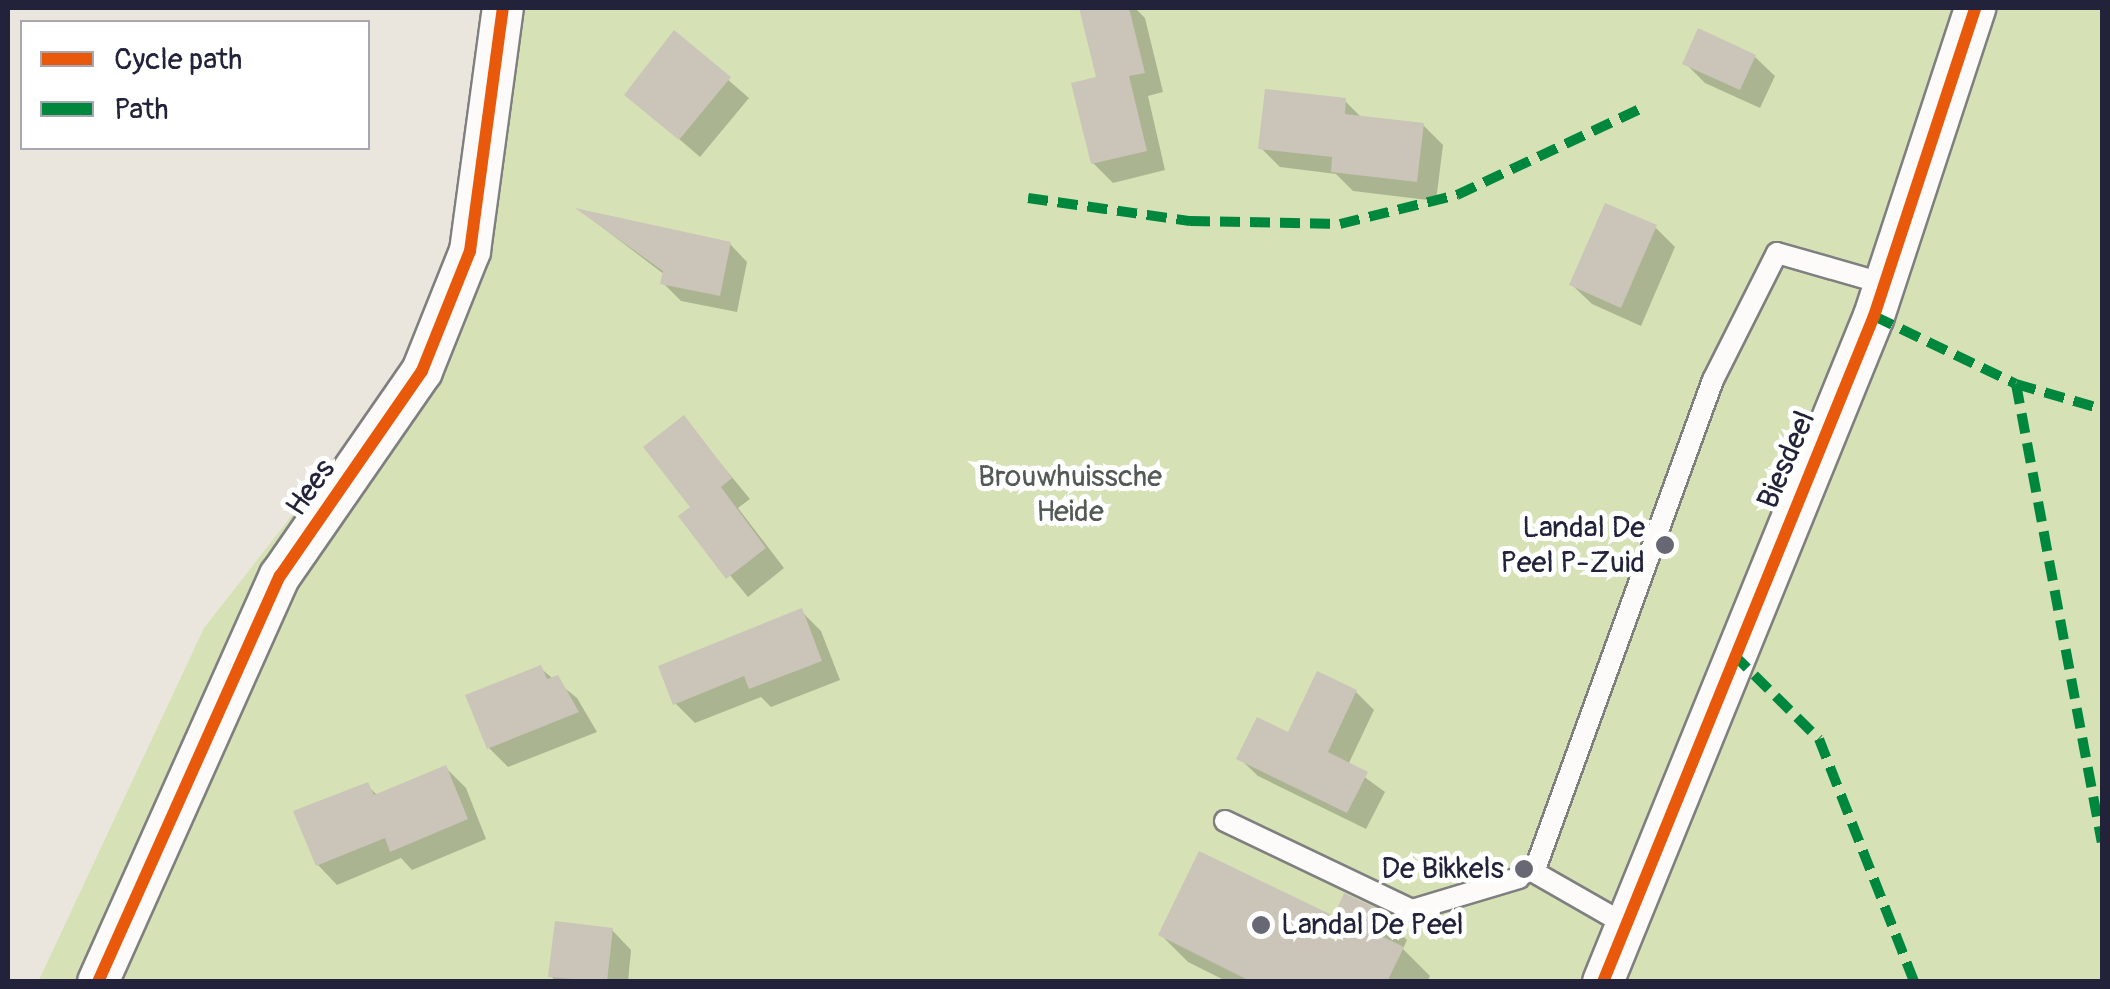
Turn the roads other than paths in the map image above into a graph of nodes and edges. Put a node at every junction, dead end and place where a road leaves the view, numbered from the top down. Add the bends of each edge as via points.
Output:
1 (504, 8) edge
2 (1974, 8) edge
3 (1885, 284) junction
4 (1224, 822) dead end
5 (1519, 878) dead end
6 (1623, 923) junction
7 (98, 982) edge
8 (1604, 982) edge

1 - 7 street, Hees via 470,250 422,371 280,576
2 - 3 street, Biesdeel
3 - 6 street, Biesdeel
3 - 6 lane via 1777,254 1713,380 1534,872
4 - 5 lane via 1412,910
6 - 8 street, Biesdeel

